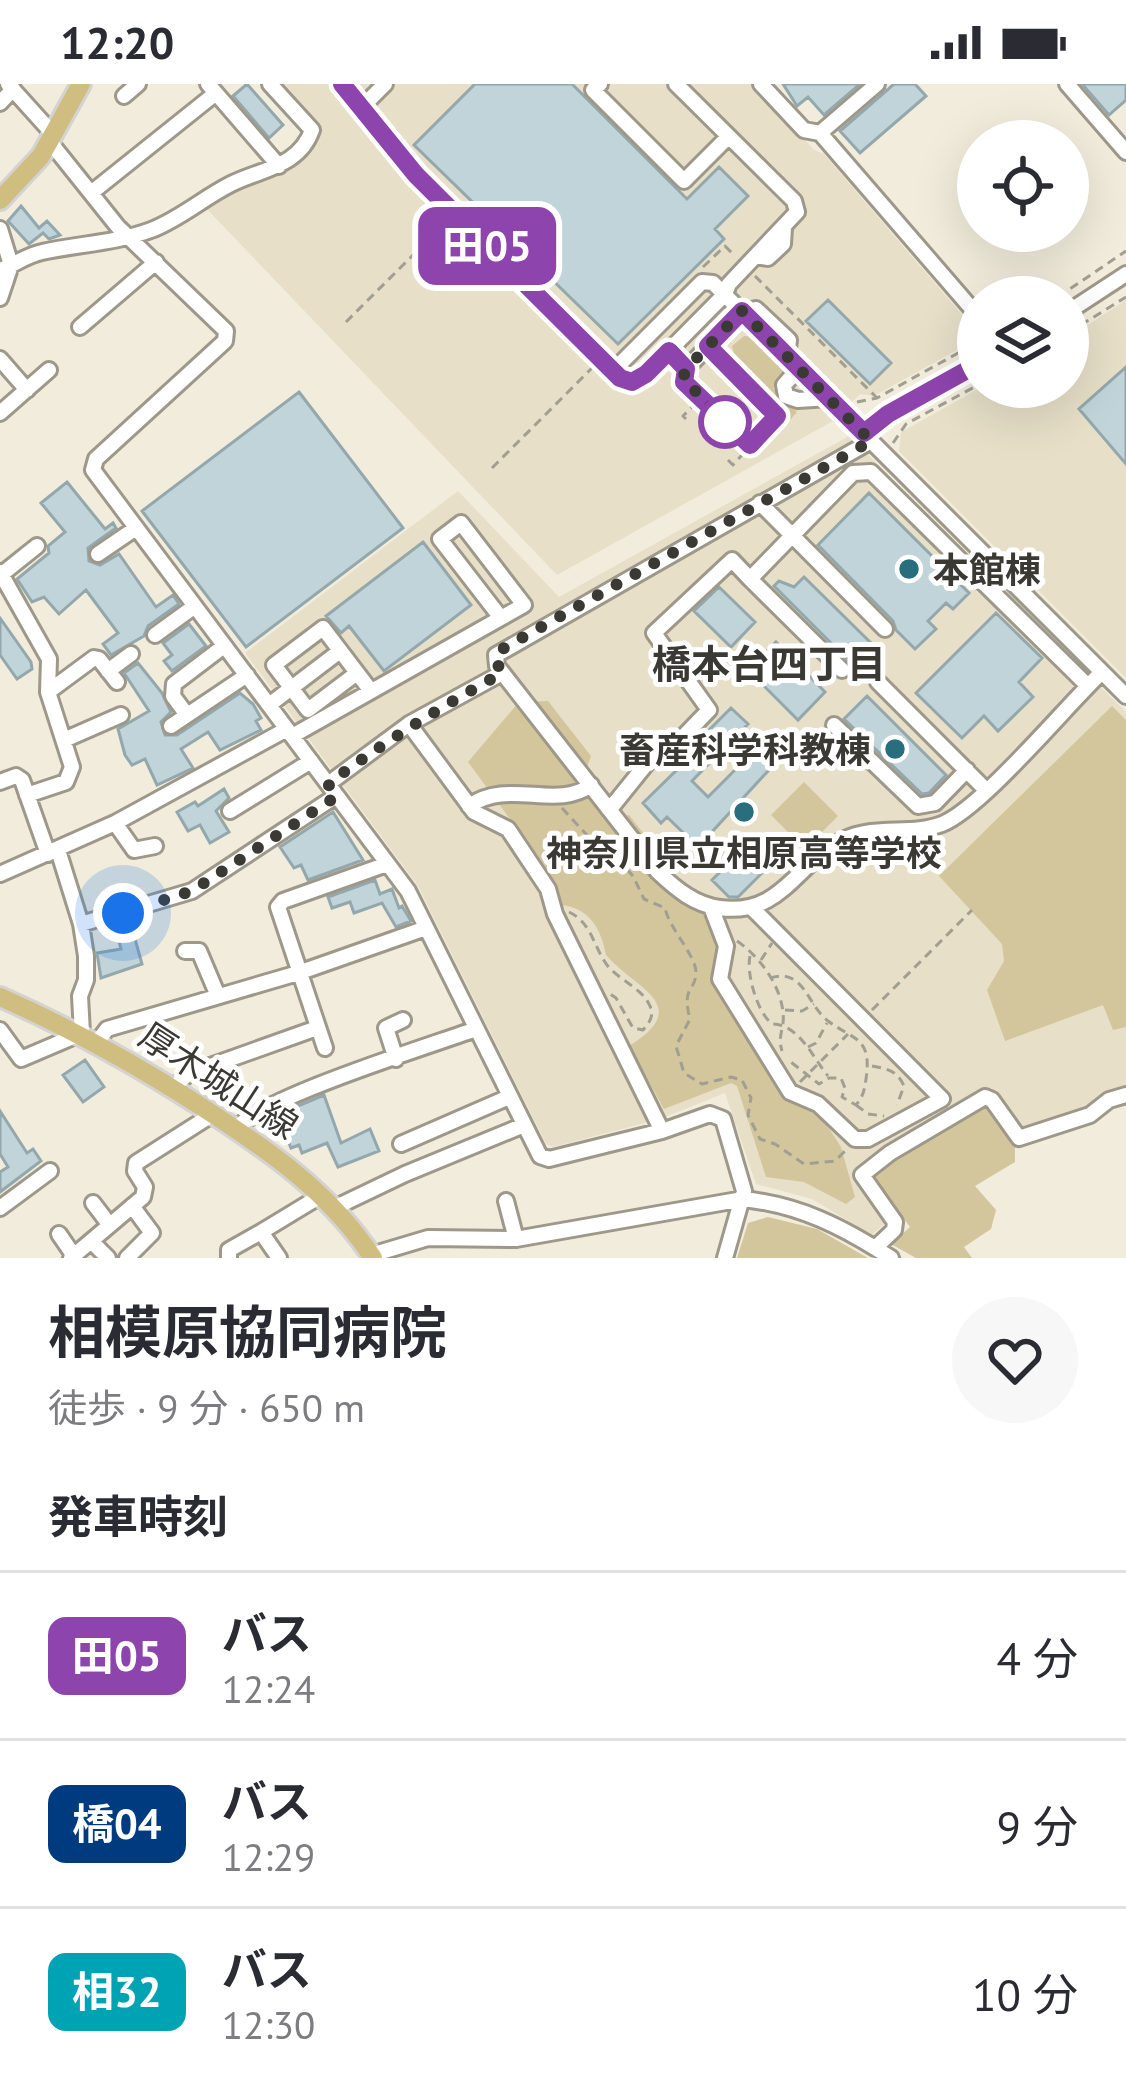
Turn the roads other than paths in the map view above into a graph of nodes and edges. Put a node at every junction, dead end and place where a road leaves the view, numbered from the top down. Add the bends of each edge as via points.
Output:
1 (81, 84) edge
2 (270, 84) edge
3 (341, 84) edge
4 (386, 84) edge
5 (600, 84) edge
6 (676, 84) edge
7 (877, 84) edge
8 (1067, 84) edge
9 (763, 85) edge
10 (140, 86) edge
11 (11, 87) edge
12 (212, 88) edge
13 (124, 96) dead end
14 (0, 103) edge
15 (361, 108) junction
16 (820, 133) junction
17 (728, 136) junction
18 (52, 139) junction
19 (1126, 152) edge
20 (279, 166) junction
21 (92, 193) junction
22 (0, 200) edge
23 (0, 230) edge
24 (129, 236) junction
25 (156, 262) junction
26 (6, 267) edge
27 (1126, 274) edge
28 (957, 292) edge
29 (725, 294) junction
30 (0, 298) edge
31 (1089, 298) edge
32 (742, 311) junction
33 (80, 327) dead end
34 (708, 346) junction
35 (669, 351) junction
36 (0, 359) edge
37 (799, 368) junction
38 (686, 369) junction
39 (49, 370) dead end
40 (613, 371) junction
41 (957, 376) edge
42 (27, 390) junction
43 (829, 398) junction
44 (0, 413) edge
45 (867, 437) junction
46 (901, 472) junction
47 (886, 486) junction
48 (760, 503) junction
49 (136, 528) junction
50 (792, 536) junction
51 (37, 546) dead end
52 (98, 554) dead end
53 (2, 579) edge
54 (751, 579) junction
55 (195, 606) junction
56 (501, 618) junction
57 (885, 629) dead end
58 (155, 635) dead end
59 (224, 646) junction
60 (340, 651) junction
61 (131, 654) dead end
62 (842, 670) dead end
63 (1102, 672) junction
64 (357, 673) junction
65 (502, 673) junction
66 (247, 675) junction
67 (878, 682) dead end
68 (1088, 686) junction
69 (291, 688) junction
70 (371, 691) junction
71 (48, 692) junction
72 (1126, 696) edge
73 (269, 705) junction
74 (121, 715) dead end
75 (187, 715) junction
76 (409, 724) junction
77 (834, 725) dead end
78 (171, 726) dead end
79 (289, 732) junction
80 (64, 740) junction
81 (311, 761) junction
82 (967, 770) junction
83 (0, 782) edge
84 (591, 785) junction
85 (332, 790) junction
86 (986, 790) junction
87 (27, 795) junction
88 (469, 806) junction
89 (610, 809) junction
90 (230, 811) dead end
91 (115, 823) junction
92 (155, 845) dead end
93 (53, 852) junction
94 (387, 864) junction
95 (0, 874) edge
96 (711, 907) junction
97 (753, 909) junction
98 (81, 924) junction
99 (426, 928) junction
100 (184, 951) dead end
101 (298, 973) junction
102 (218, 995) junction
103 (0, 997) edge
104 (403, 1020) dead end
105 (317, 1028) junction
106 (476, 1029) junction
107 (0, 1030) edge
108 (90, 1037) junction
109 (325, 1048) dead end
110 (396, 1059) junction
111 (173, 1088) junction
112 (1126, 1095) edge
113 (509, 1097) junction
114 (213, 1114) junction
115 (524, 1125) junction
116 (236, 1129) junction
117 (662, 1131) junction
118 (400, 1144) dead end
119 (50, 1172) dead end
120 (743, 1199) junction
121 (506, 1201) dead end
122 (328, 1202) junction
123 (93, 1203) dead end
124 (132, 1206) junction
125 (0, 1208) edge
126 (110, 1224) junction
127 (262, 1232) junction
128 (58, 1234) dead end
129 (516, 1239) junction
130 (92, 1242) junction
131 (875, 1248) junction
132 (372, 1256) edge
133 (73, 1257) edge
134 (108, 1258) edge
135 (128, 1258) edge
136 (229, 1258) edge
137 (279, 1258) edge
138 (725, 1258) edge
139 (891, 1258) edge

1 - 18 main road
2 - 20 street via 312,130
3 - 15 street
4 - 15 street
5 - 17 street via 593,90 684,181
6 - 17 street
7 - 16 street
8 - 19 street
9 - 16 street via 804,130
10 - 13 street
11 - 14 street
11 - 18 street
12 - 20 street
12 - 21 street
15 - 40 street via 416,175
16 - 28 street
17 - 29 street via 796,212
18 - 21 street
18 - 22 main road
20 - 24 street
21 - 24 street
23 - 26 street
24 - 25 street
24 - 26 street
25 - 33 street
25 - 49 street via 224,326 226,338 96,459 93,470
26 - 30 street
27 - 31 street
29 - 32 street
29 - 35 street
29 - 40 street via 703,283
32 - 34 street
32 - 37 street
34 - 38 street
34 - 38 street via 776,413 752,444 684,382
35 - 38 street
35 - 40 street via 632,382
36 - 42 street
37 - 43 street
37 - 43 street via 784,385 786,396
39 - 42 street
41 - 45 street via 888,414
42 - 44 street
43 - 45 street
45 - 46 street
45 - 48 street
46 - 47 street
46 - 63 street
47 - 50 street via 871,472 853,473
47 - 68 street
48 - 50 street
48 - 65 street via 504,648 495,659
49 - 52 street
49 - 55 street
50 - 54 street
50 - 57 street
51 - 53 street
53 - 71 street via 49,659
54 - 62 street
54 - 89 street via 732,560 654,633 710,710 647,761
55 - 58 street
55 - 59 street
56 - 56 street via 440,538 461,523 524,605
56 - 70 street
59 - 66 street
59 - 75 street via 174,684
60 - 64 street
60 - 69 street
60 - 69 street via 322,628 306,640 274,665
61 - 71 street via 112,676 94,658
63 - 68 street
63 - 72 street
64 - 69 street via 308,710
64 - 70 street
65 - 76 street
65 - 84 street
66 - 73 street
66 - 75 street
67 - 82 street
68 - 86 street
69 - 73 street
70 - 79 street
71 - 80 street
73 - 79 street
74 - 80 street
75 - 78 street
76 - 85 street
76 - 88 street
77 - 82 street via 918,806 935,803
79 - 81 street
79 - 91 street
80 - 87 street via 68,780
81 - 85 street
81 - 90 street
82 - 86 street
83 - 87 street via 18,777
84 - 88 street via 580,793 495,793
84 - 89 street
85 - 94 street
85 - 98 street via 192,891
86 - 97 street via 957,817 926,829 841,841
87 - 93 street
88 - 117 street via 508,830 548,889
89 - 96 street via 674,888
91 - 92 street via 134,850
91 - 93 street
93 - 95 street
93 - 98 street
94 - 99 street
94 - 101 street via 280,903
96 - 97 street
96 - 97 street via 726,946 721,979 790,1092 818,1104 855,1139 942,1099
98 - 108 street via 80,996
99 - 101 street
99 - 106 street
100 - 102 street via 199,951
101 - 102 street
101 - 105 street
102 - 108 street
103 - 108 main road, 厚木城山線
104 - 110 street via 386,1028
105 - 109 street
105 - 111 street via 188,1074
106 - 110 street
106 - 113 street
107 - 108 street via 20,1059
108 - 111 main road, 厚木城山線
110 - 116 street via 288,1098
111 - 114 main road, 厚木城山線
112 - 131 street via 1019,1138 985,1097 864,1172 895,1222
113 - 115 street
113 - 118 street
114 - 116 main road, 厚木城山線
114 - 124 street via 136,1163 146,1192
115 - 117 street via 549,1159
115 - 122 street
116 - 122 main road, 厚木城山線
117 - 120 street via 718,1114
119 - 125 street
120 - 129 street
120 - 131 street via 806,1211
120 - 138 street
121 - 129 street
122 - 127 street
122 - 132 main road, 厚木城山線
123 - 126 street
124 - 126 street
124 - 135 street via 152,1233
126 - 130 street
127 - 136 street via 229,1250
127 - 137 street
128 - 133 street
129 - 132 street via 428,1238
130 - 133 street
130 - 134 street
131 - 139 street

